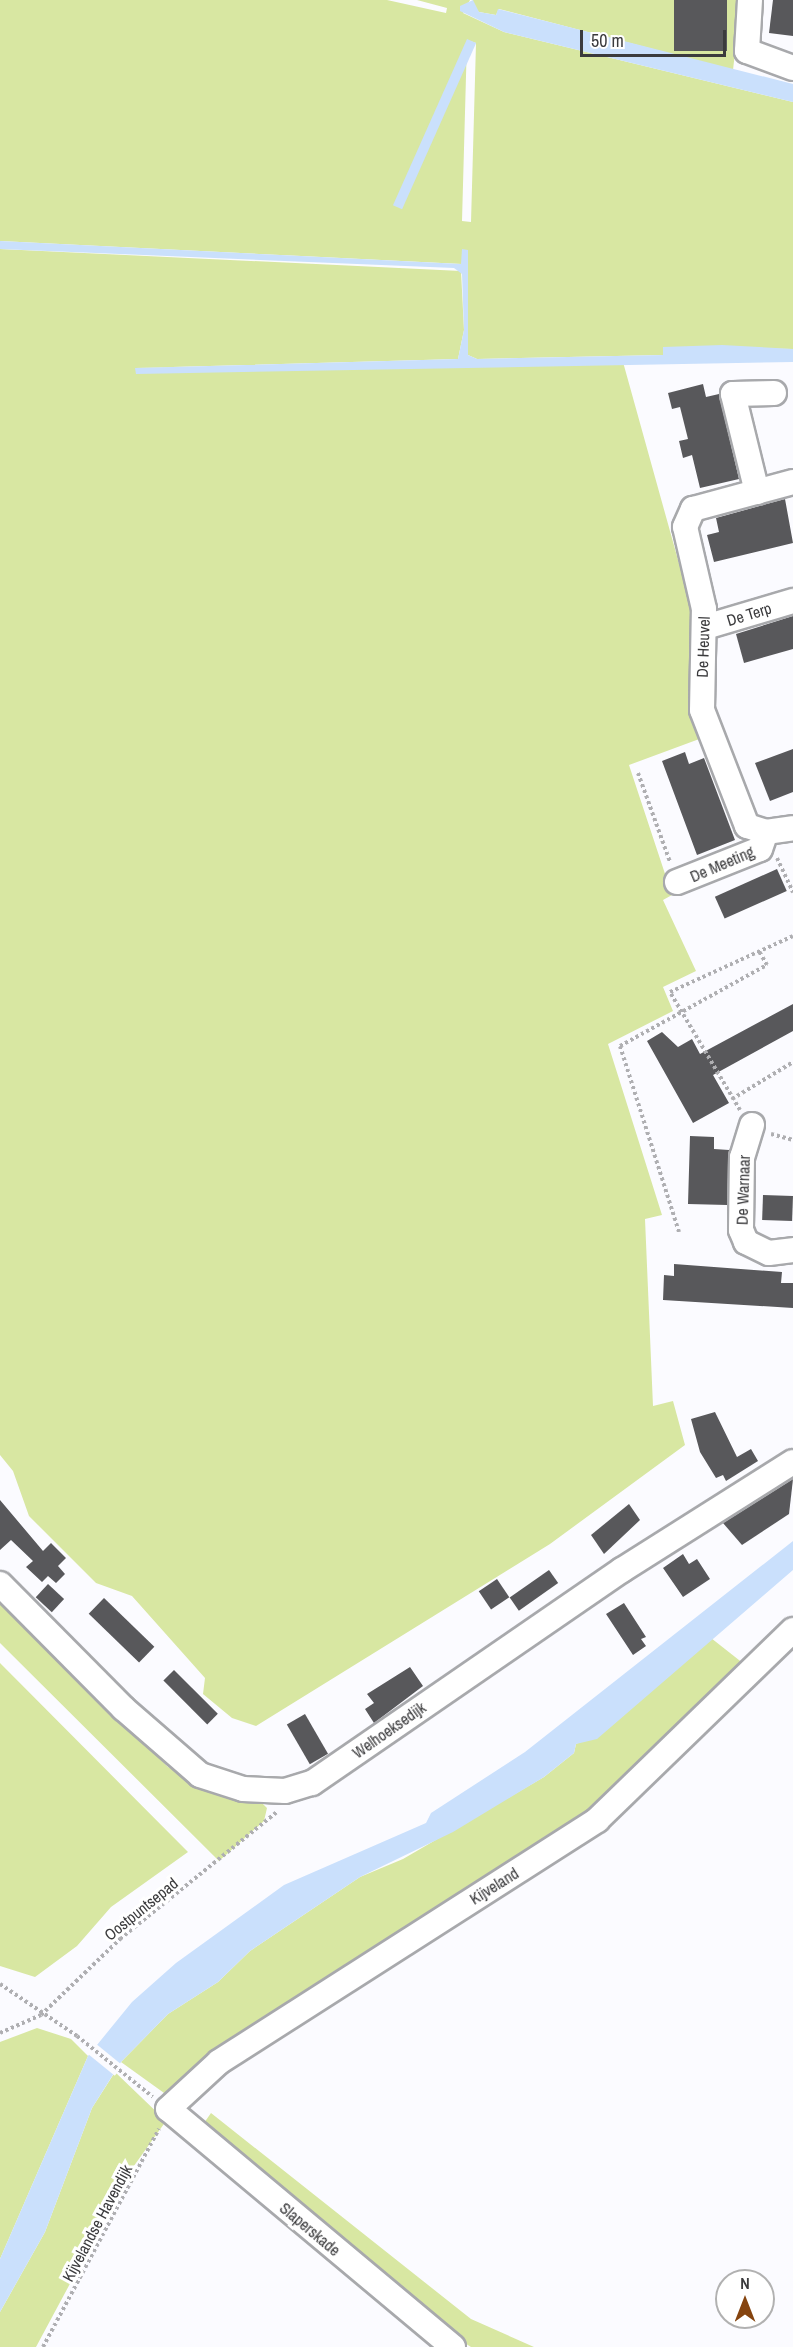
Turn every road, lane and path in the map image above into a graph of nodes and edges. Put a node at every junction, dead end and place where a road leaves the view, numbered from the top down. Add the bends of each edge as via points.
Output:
1 (750, 0) edge
2 (793, 68) edge
3 (774, 393) dead end
4 (793, 482) edge
5 (757, 492) junction
6 (793, 600) edge
7 (705, 627) junction
8 (638, 773) dead end
9 (793, 828) edge
10 (766, 832) junction
11 (677, 882) joint
12 (793, 893) edge
13 (793, 936) edge
14 (759, 951) junction
15 (682, 1011) junction
16 (793, 1062) edge
17 (732, 1099) junction
18 (752, 1125) joint
19 (679, 1232) dead end
20 (793, 1250) edge
21 (793, 1462) edge
22 (0, 1584) edge
23 (793, 1630) edge
24 (285, 1791) junction
25 (0, 1984) edge
26 (41, 2015) junction
27 (0, 2033) edge
28 (138, 2085) dead end
29 (168, 2109) junction
30 (43, 2347) edge
31 (453, 2347) edge

1 - 2 street via 747,51
3 - 5 street via 733,394
4 - 5 street, De Heuvel
5 - 7 street, De Heuvel via 693,509 685,527
6 - 7 street, De Terp
7 - 10 street, De Heuvel via 702,710 747,826
8 - 11 path
9 - 10 street, De Meeting
10 - 11 street, De Meeting via 760,849
10 - 12 path
13 - 14 path
14 - 15 path via 767,965
14 - 15 path via 670,992
15 - 17 path
15 - 19 path via 620,1046
16 - 17 path
17 - 18 path
18 - 20 street, De Warnaar via 742,1156 741,1230 746,1242 769,1253
21 - 24 street, Welhoeksedijk via 622,1570 312,1783
22 - 24 street, Welhoeksedijk via 130,1715 200,1775 243,1789
23 - 29 street, Kijveland via 597,1820 219,2062
24 - 26 path, Oostpuntsepad via 279,1810 263,1826 120,1939
25 - 26 path
26 - 27 path, Oostpuntsepad
26 - 28 path via 77,2036
29 - 30 path, Kijvelandse Havendijk
29 - 31 street, Slaperskade

